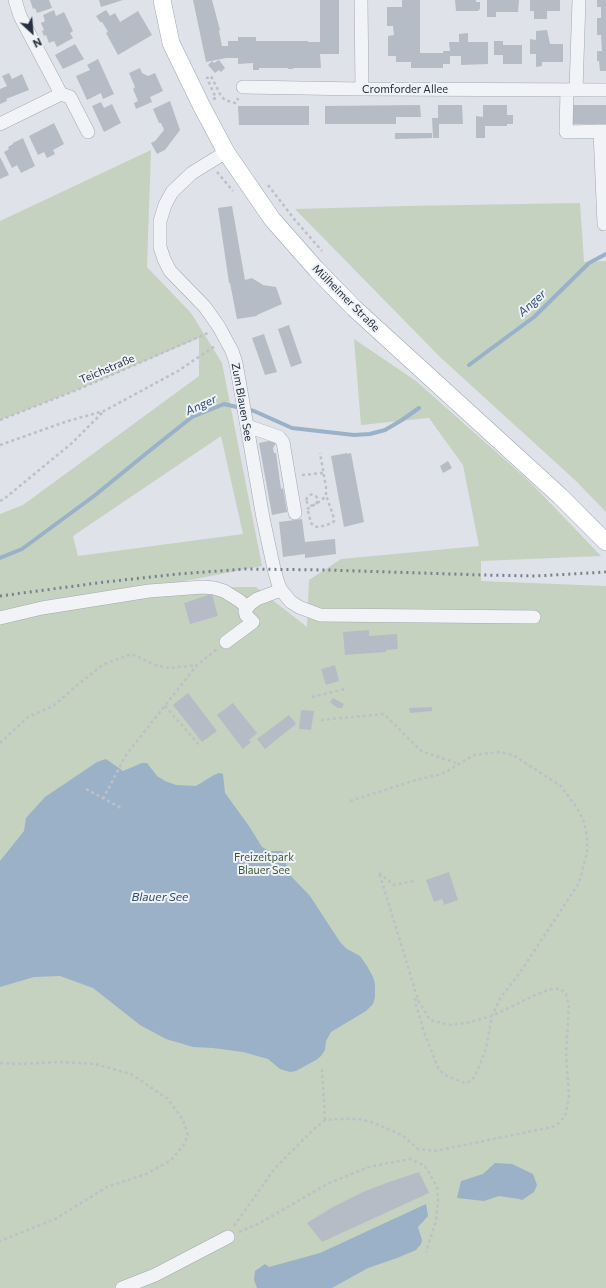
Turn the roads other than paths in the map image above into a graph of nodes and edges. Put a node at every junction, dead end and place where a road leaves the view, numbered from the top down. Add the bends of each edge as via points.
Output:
1 (15, 0) edge
2 (162, 0) edge
3 (361, 0) edge
4 (579, 0) edge
5 (243, 87) road end
6 (362, 89) junction
7 (572, 90) junction
8 (606, 90) edge
9 (61, 94) junction
10 (0, 124) edge
11 (603, 131) edge
12 (88, 132) dead end
13 (226, 152) junction
14 (604, 224) dead end
15 (246, 422) junction
16 (301, 511) road end
17 (606, 542) edge
18 (280, 587) junction
19 (247, 608) junction
20 (0, 618) edge
21 (534, 618) dead end
22 (222, 646) road end
23 (228, 1237) road end
24 (122, 1288) edge

1 - 9 street via 20,16
2 - 13 main road, Mülheimer Straße via 171,43
3 - 6 street
4 - 7 street
5 - 6 street, Cromforder Allee
6 - 7 street, Cromforder Allee
7 - 8 street, Cromforder Allee
7 - 11 street via 566,132
9 - 10 street
9 - 12 street via 70,97
11 - 14 street
13 - 15 street, Zum Blauen See via 192,173 172,192 160,221 160,247 170,271 204,307 232,351
13 - 17 main road, Mülheimer Straße via 272,219 354,308 560,496
15 - 16 street via 279,437 283,442 290,478
15 - 18 street, Zum Blauen See via 263,518
18 - 19 street via 257,599
18 - 21 street via 291,602 320,615
19 - 20 street via 224,591 203,587 149,591 42,608
19 - 22 street via 246,615 253,622
23 - 24 street via 155,1275

